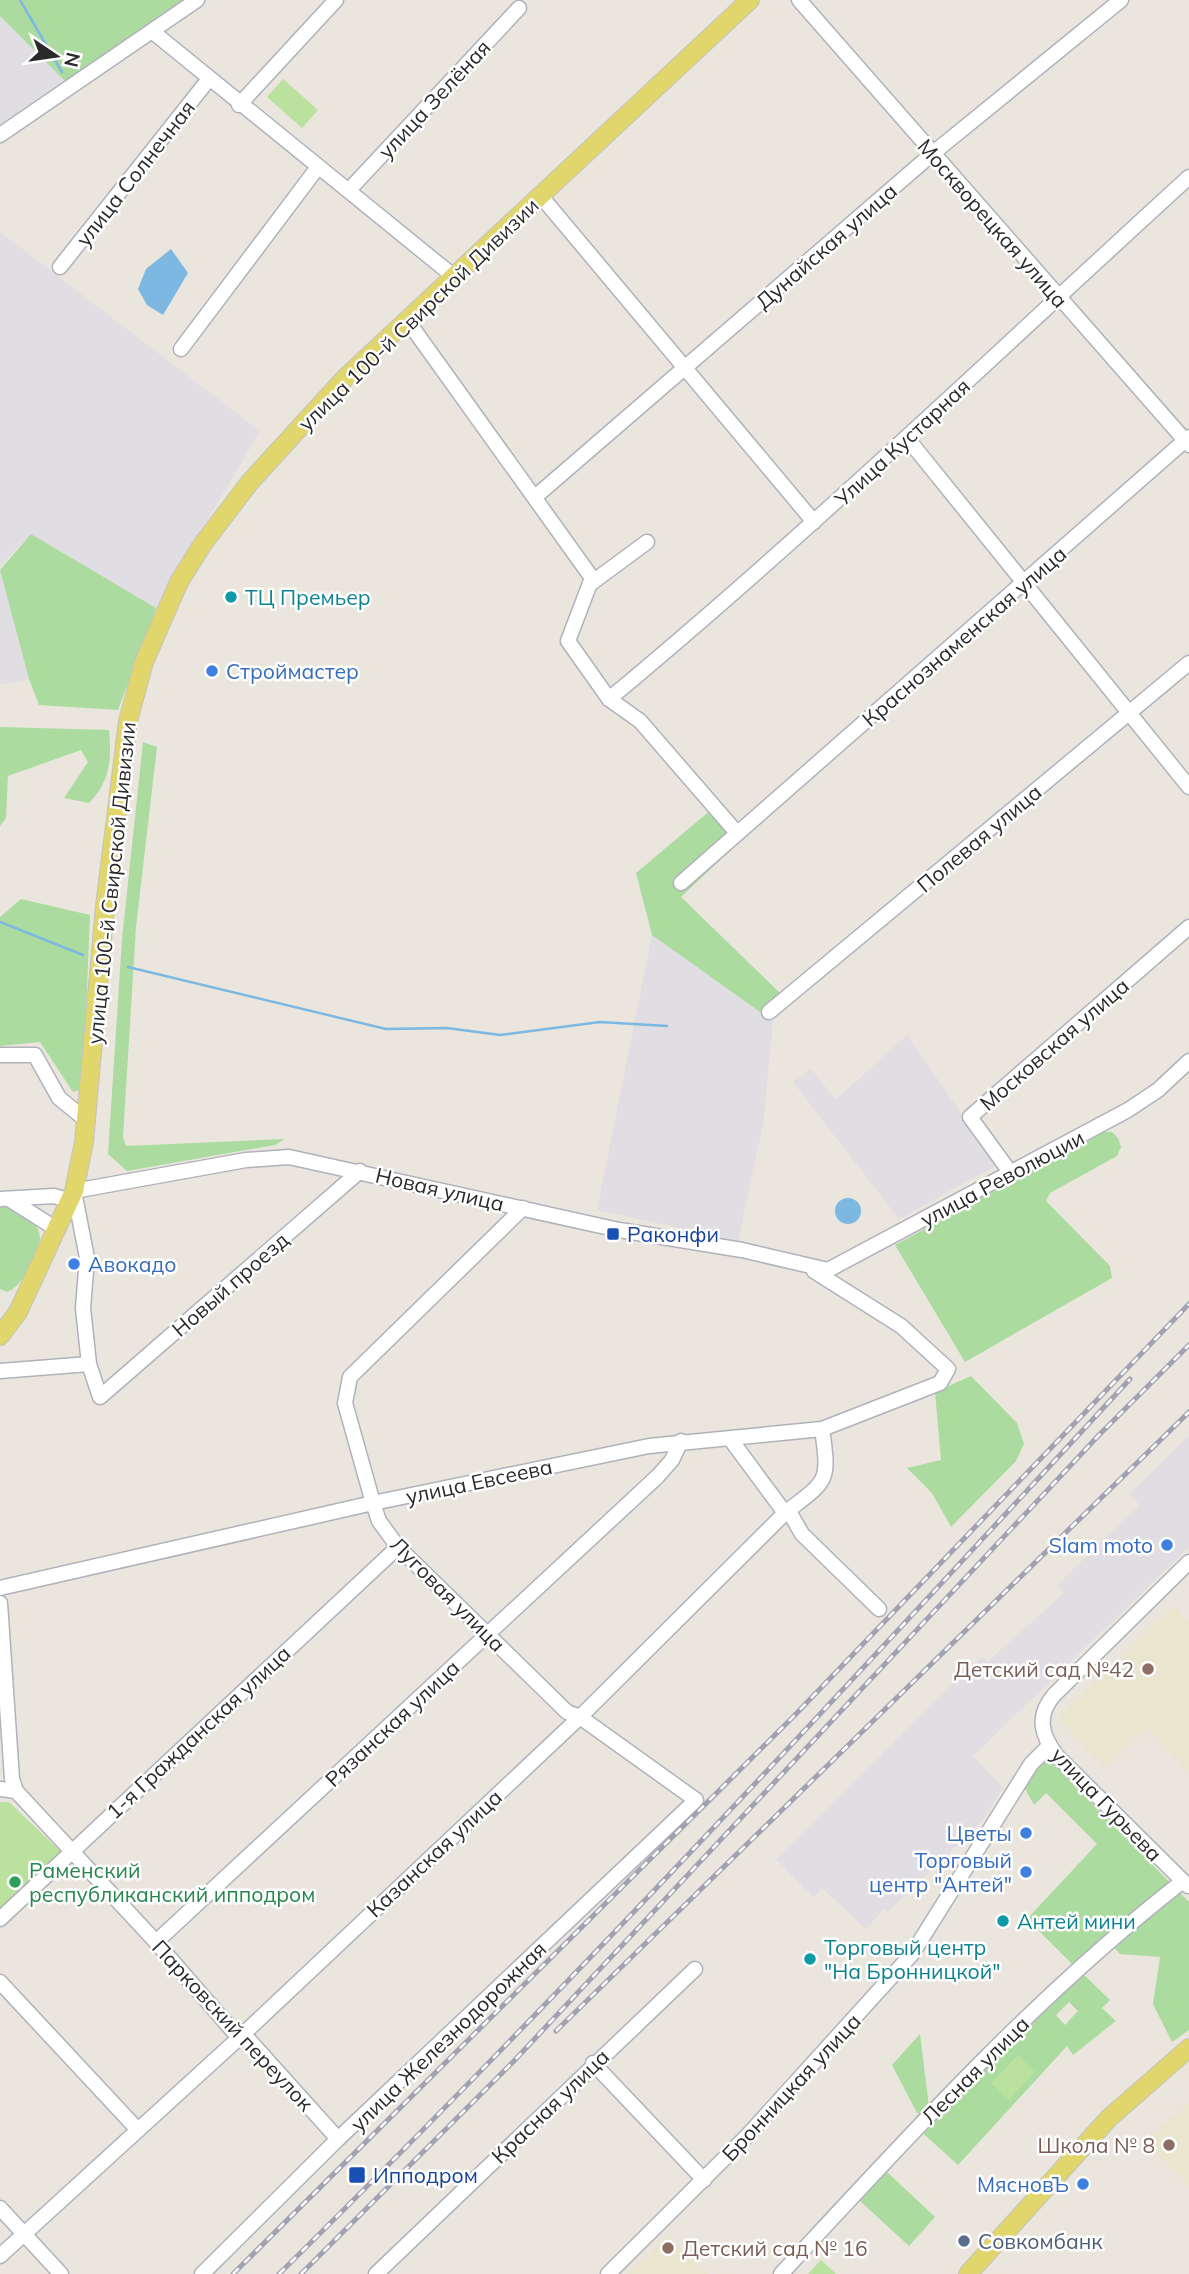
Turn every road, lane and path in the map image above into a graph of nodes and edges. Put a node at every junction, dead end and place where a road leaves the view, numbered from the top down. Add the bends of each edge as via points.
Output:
1 (197, 0) edge
2 (336, 0) edge
3 (750, 0) edge
4 (799, 0) edge
5 (1121, 0) edge
6 (519, 8) dead end
7 (153, 32) junction
8 (209, 79) junction
9 (239, 104) junction
10 (0, 135) edge
11 (932, 154) junction
12 (318, 167) junction
13 (1189, 177) edge
14 (349, 190) junction
15 (540, 195) junction
16 (60, 267) dead end
17 (452, 275) junction
18 (1058, 297) junction
19 (407, 320) junction
20 (181, 349) dead end
21 (683, 369) junction
22 (907, 438) junction
23 (1188, 440) edge
24 (536, 497) junction
25 (814, 522) junction
26 (647, 542) dead end
27 (590, 584) junction
28 (1022, 585) junction
29 (1189, 663) edge
30 (609, 699) junction
31 (1128, 715) junction
32 (1189, 787) edge
33 (737, 833) junction
34 (681, 884) dead end
35 (1189, 928) edge
36 (769, 1012) dead end
37 (0, 1055) edge
38 (1189, 1061) edge
39 (86, 1120) junction
40 (360, 1171) junction
41 (1010, 1172) junction
42 (4, 1199) edge
43 (70, 1201) junction
44 (523, 1208) junction
45 (58, 1230) junction
46 (804, 1265) junction
47 (0, 1336) edge
48 (89, 1364) junction
49 (0, 1371) edge
50 (822, 1429) junction
51 (731, 1440) junction
52 (681, 1441) junction
53 (373, 1503) junction
54 (785, 1513) junction
55 (398, 1546) junction
56 (1189, 1562) edge
57 (0, 1588) edge
58 (0, 1604) edge
59 (879, 1609) dead end
60 (488, 1634) junction
61 (580, 1717) junction
62 (1049, 1746) junction
63 (0, 1789) edge
64 (16, 1791) junction
65 (696, 1800) joint
66 (70, 1851) junction
67 (1186, 1884) edge
68 (0, 1919) edge
69 (156, 1942) junction
70 (695, 1969) dead end
71 (0, 1982) edge
72 (239, 2038) junction
73 (1189, 2049) edge
74 (593, 2063) junction
75 (138, 2130) junction
76 (338, 2139) junction
77 (704, 2180) junction
78 (0, 2208) edge
79 (24, 2233) junction
80 (0, 2256) edge
81 (61, 2274) edge
82 (202, 2274) edge
83 (376, 2274) edge
84 (608, 2274) edge
85 (781, 2274) edge
86 (968, 2274) edge

1 - 7 street
2 - 9 street
3 - 15 main road, улица 100-й Свирской Дивизии
4 - 11 street, Москворецкая улица
5 - 11 street, Дунайская улица
6 - 14 street, улица Зелёная
7 - 8 street
7 - 10 street
8 - 9 street
8 - 16 street, улица Солнечная
9 - 12 street
11 - 18 street, Москворецкая улица
11 - 21 street, Дунайская улица
12 - 14 street
12 - 20 street
13 - 18 street, Улица Кустарная
14 - 17 street
15 - 17 main road, улица 100-й Свирской Дивизии
15 - 21 street
17 - 19 main road, улица 100-й Свирской Дивизии
18 - 22 street, Улица Кустарная
18 - 23 street, Москворецкая улица
19 - 24 street
19 - 39 main road, улица 100-й Свирской Дивизии via 250,482 201,545 179,582 144,662 133,695 117,789
21 - 24 street, Дунайская улица
21 - 25 street
22 - 25 street, Улица Кустарная
22 - 28 street via 1021,578
23 - 28 street, Краснознаменская улица
24 - 27 street via 592,578
25 - 30 street, Улица Кустарная
26 - 27 street
27 - 30 street via 568,641
28 - 31 street
28 - 33 street, Краснознаменская улица
29 - 31 street, Полевая улица
30 - 33 street via 640,721
31 - 32 street
31 - 36 street, Полевая улица
33 - 34 street, Краснознаменская улица
35 - 41 street, Московская улица via 970,1117
37 - 39 street via 34,1055 59,1098
38 - 41 street, улица Революции via 1137,1104
39 - 43 main road, улица 100-й Свирской Дивизии
40 - 43 street, Новая улица via 276,1157
40 - 44 street, Новая улица
40 - 48 street, Новый проезд via 100,1396
41 - 46 street, улица Революции via 844,1264 828,1270
42 - 43 street via 54,1196
42 - 45 street
43 - 45 main road, улица 100-й Свирской Дивизии
43 - 48 street via 87,1260 83,1308
44 - 46 street, Новая улица
44 - 53 street, Луговая улица via 350,1377 345,1403
45 - 47 main road, улица 100-й Свирской Дивизии via 18,1312
46 - 50 street, улица Евсеева via 901,1326 948,1369 940,1382
48 - 49 street
50 - 51 street, улица Евсеева
50 - 54 street, Казанская улица via 827,1475
51 - 52 street, улица Евсеева
51 - 54 street
52 - 53 street, улица Евсеева
52 - 60 street, Рязанская улица via 663,1471
53 - 55 street, Луговая улица via 379,1521
53 - 57 street, улица Евсеева
54 - 59 street via 790,1513 802,1534
54 - 61 street, Казанская улица
55 - 60 street, Луговая улица
55 - 66 street, 1-я Гражданская улица
56 - 62 street, улица Гурьева via 1054,1695 1044,1713 1042,1732
58 - 64 street
60 - 61 street, Луговая улица via 567,1712
60 - 69 street, Рязанская улица
61 - 65 street, Луговая улица
61 - 72 street, Казанская улица
62 - 67 street, улица Гурьева
62 - 77 street, Бронницкая улица via 1031,1763 912,1954
63 - 64 street
64 - 66 street, Парковский переулок
65 - 76 street, улица Железнодорожная
66 - 68 street, 1-я Гражданская улица
66 - 69 street, Парковский переулок
67 - 85 street, Лесная улица via 1078,1969 889,2157
69 - 72 street, Парковский переулок
70 - 74 street, Красная улица
71 - 75 street
72 - 75 street, Казанская улица
72 - 76 street, Парковский переулок via 249,2040
73 - 86 main road via 1108,2118
74 - 77 street
74 - 83 street, Красная улица
75 - 79 street, Казанская улица
76 - 82 street, улица Железнодорожная
77 - 84 street, Бронницкая улица
78 - 79 street
79 - 80 street, Казанская улица
79 - 81 street

